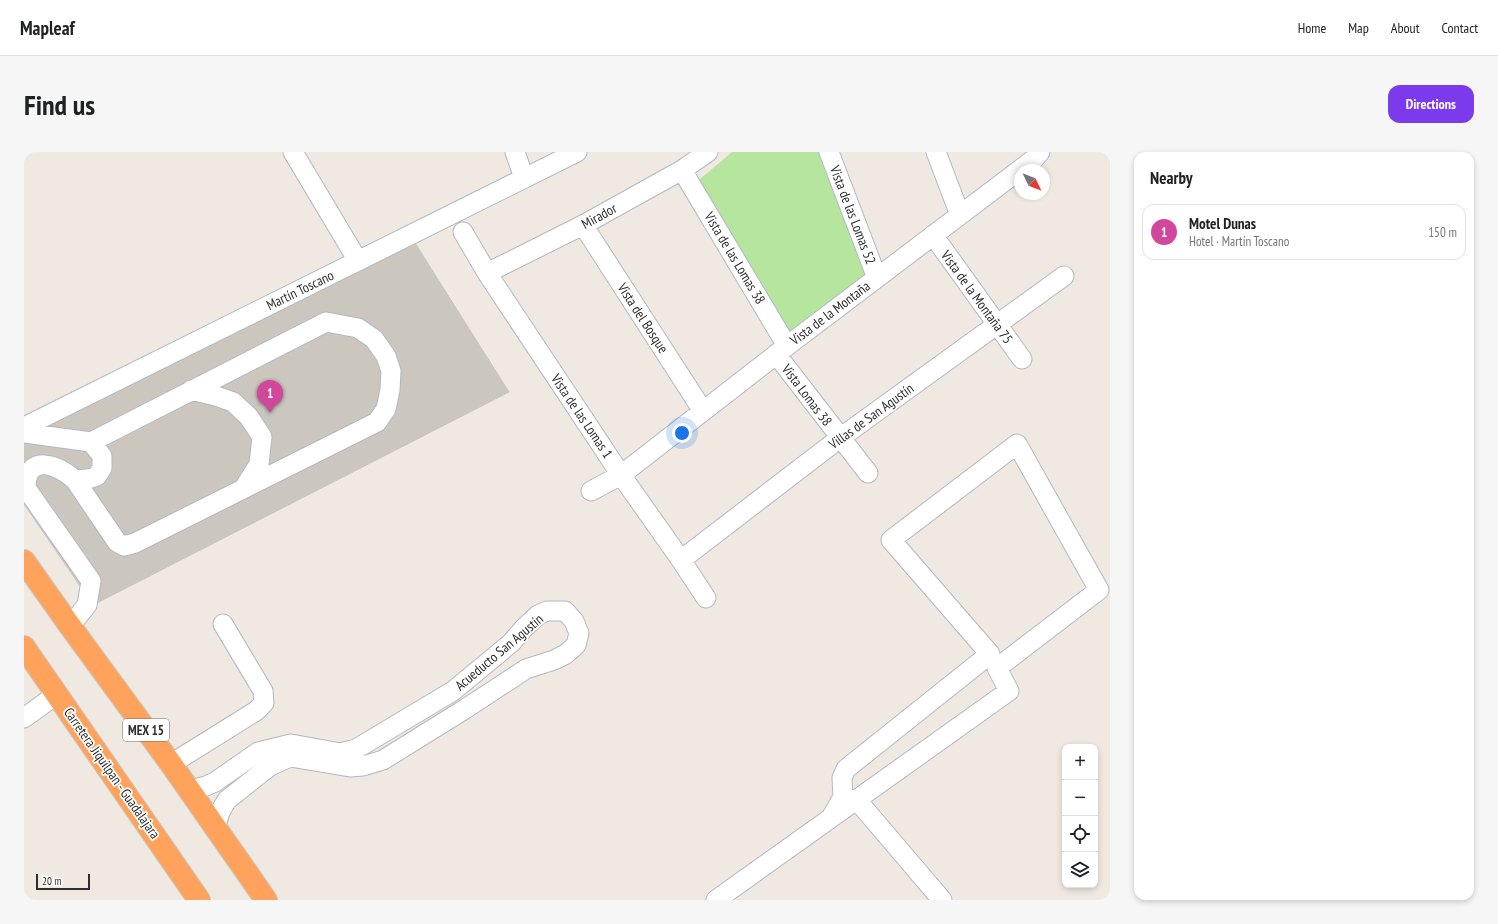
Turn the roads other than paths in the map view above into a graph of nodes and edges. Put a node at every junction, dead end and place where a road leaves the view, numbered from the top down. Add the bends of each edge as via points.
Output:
1 (293, 152) edge
2 (515, 152) edge
3 (577, 152) edge
4 (708, 152) edge
5 (829, 152) edge
6 (936, 152) edge
7 (1040, 152) edge
8 (682, 170) junction
9 (524, 178) junction
10 (960, 215) junction
11 (584, 225) junction
12 (463, 232) dead end
13 (933, 235) junction
14 (358, 261) junction
15 (487, 273) junction
16 (1064, 276) dead end
17 (877, 278) junction
18 (997, 324) junction
19 (782, 350) junction
20 (1022, 359) dead end
21 (191, 390) junction
22 (704, 411) junction
23 (24, 427) edge
24 (24, 433) edge
25 (840, 438) junction
26 (90, 442) junction
27 (868, 473) dead end
28 (620, 475) junction
29 (76, 480) junction
30 (244, 488) junction
31 (591, 491) dead end
32 (681, 560) junction
33 (24, 561) edge
34 (706, 598) dead end
35 (223, 624) dead end
36 (70, 626) junction
37 (24, 647) edge
38 (453, 691) junction
39 (57, 694) junction
40 (465, 709) junction
41 (24, 718) edge
42 (290, 751) junction
43 (171, 764) junction
44 (190, 790) junction
45 (856, 800) junction
46 (832, 816) junction
47 (216, 826) junction
48 (199, 900) edge
49 (266, 900) edge
50 (716, 900) edge
51 (942, 900) edge

1 - 14 street
2 - 9 street
3 - 9 street, Martín Toscano
4 - 8 street, Mirador
5 - 17 street, Vista de las Lomas 52
6 - 10 street
7 - 10 street, Vista de la Montaña
8 - 11 street, Mirador
8 - 19 street, Vista de las Lomas 38
9 - 14 street, Martín Toscano
10 - 13 street, Vista de la Montaña
11 - 15 street, Mirador
11 - 22 street, Vista del Bosque
12 - 15 street, Vista de las Lomas 1
13 - 17 street, Vista de la Montaña
13 - 18 street, Vista de la Montaña 75
14 - 23 street, Martín Toscano
15 - 28 street, Vista de las Lomas 1
16 - 18 street, Villas de San Agustín
17 - 19 street, Vista de la Montaña
18 - 20 street, Vista de la Montaña 75
18 - 25 street, Villas de San Agustín
19 - 22 street, Vista de la Montaña
19 - 25 street, Vista Lomas 38
21 - 26 street
21 - 30 street via 233,402 249,417 262,437 259,464
21 - 30 street via 326,322 358,328 374,339 386,356 390,371 390,390 386,409 377,422
22 - 28 street, Vista de la Montaña
24 - 26 street
25 - 27 street, Vista Lomas 38
25 - 32 street, Villas de San Agustín
26 - 29 street via 102,456 102,468 97,476
28 - 31 street, Vista de la Montaña
28 - 32 street, Vista de las Lomas 1
29 - 30 street via 117,542 124,546 135,543
29 - 36 street via 59,468 40,464 31,470 26,479 26,488 91,580 87,605
32 - 34 street, Vista de las Lomas 1
33 - 36 highway, MEX 15
35 - 43 street via 263,691 264,703 256,711
36 - 43 highway, MEX 15
37 - 39 highway, Carretera Jiquilpan - Guadalajara
38 - 40 street
38 - 40 street, Acueducto San Agustín via 511,643 538,615 547,611 566,611 574,621 579,633 576,645 566,654 526,669
38 - 42 street, Acueducto San Agustín via 356,749 340,753
39 - 41 street
39 - 48 highway, Carretera Jiquilpan - Guadalajara
40 - 42 street, Acueducto San Agustín via 383,760 363,766 339,766
42 - 44 street, Acueducto San Agustín via 258,752 215,782
42 - 47 street via 227,800
43 - 44 highway, MEX 15
44 - 47 highway, MEX 15
45 - 46 street
45 - 46 street via 1009,691 997,668 1099,590 1017,444 891,540 990,654 846,769 842,778 843,798
45 - 51 street
46 - 50 street
47 - 49 highway, MEX 15

